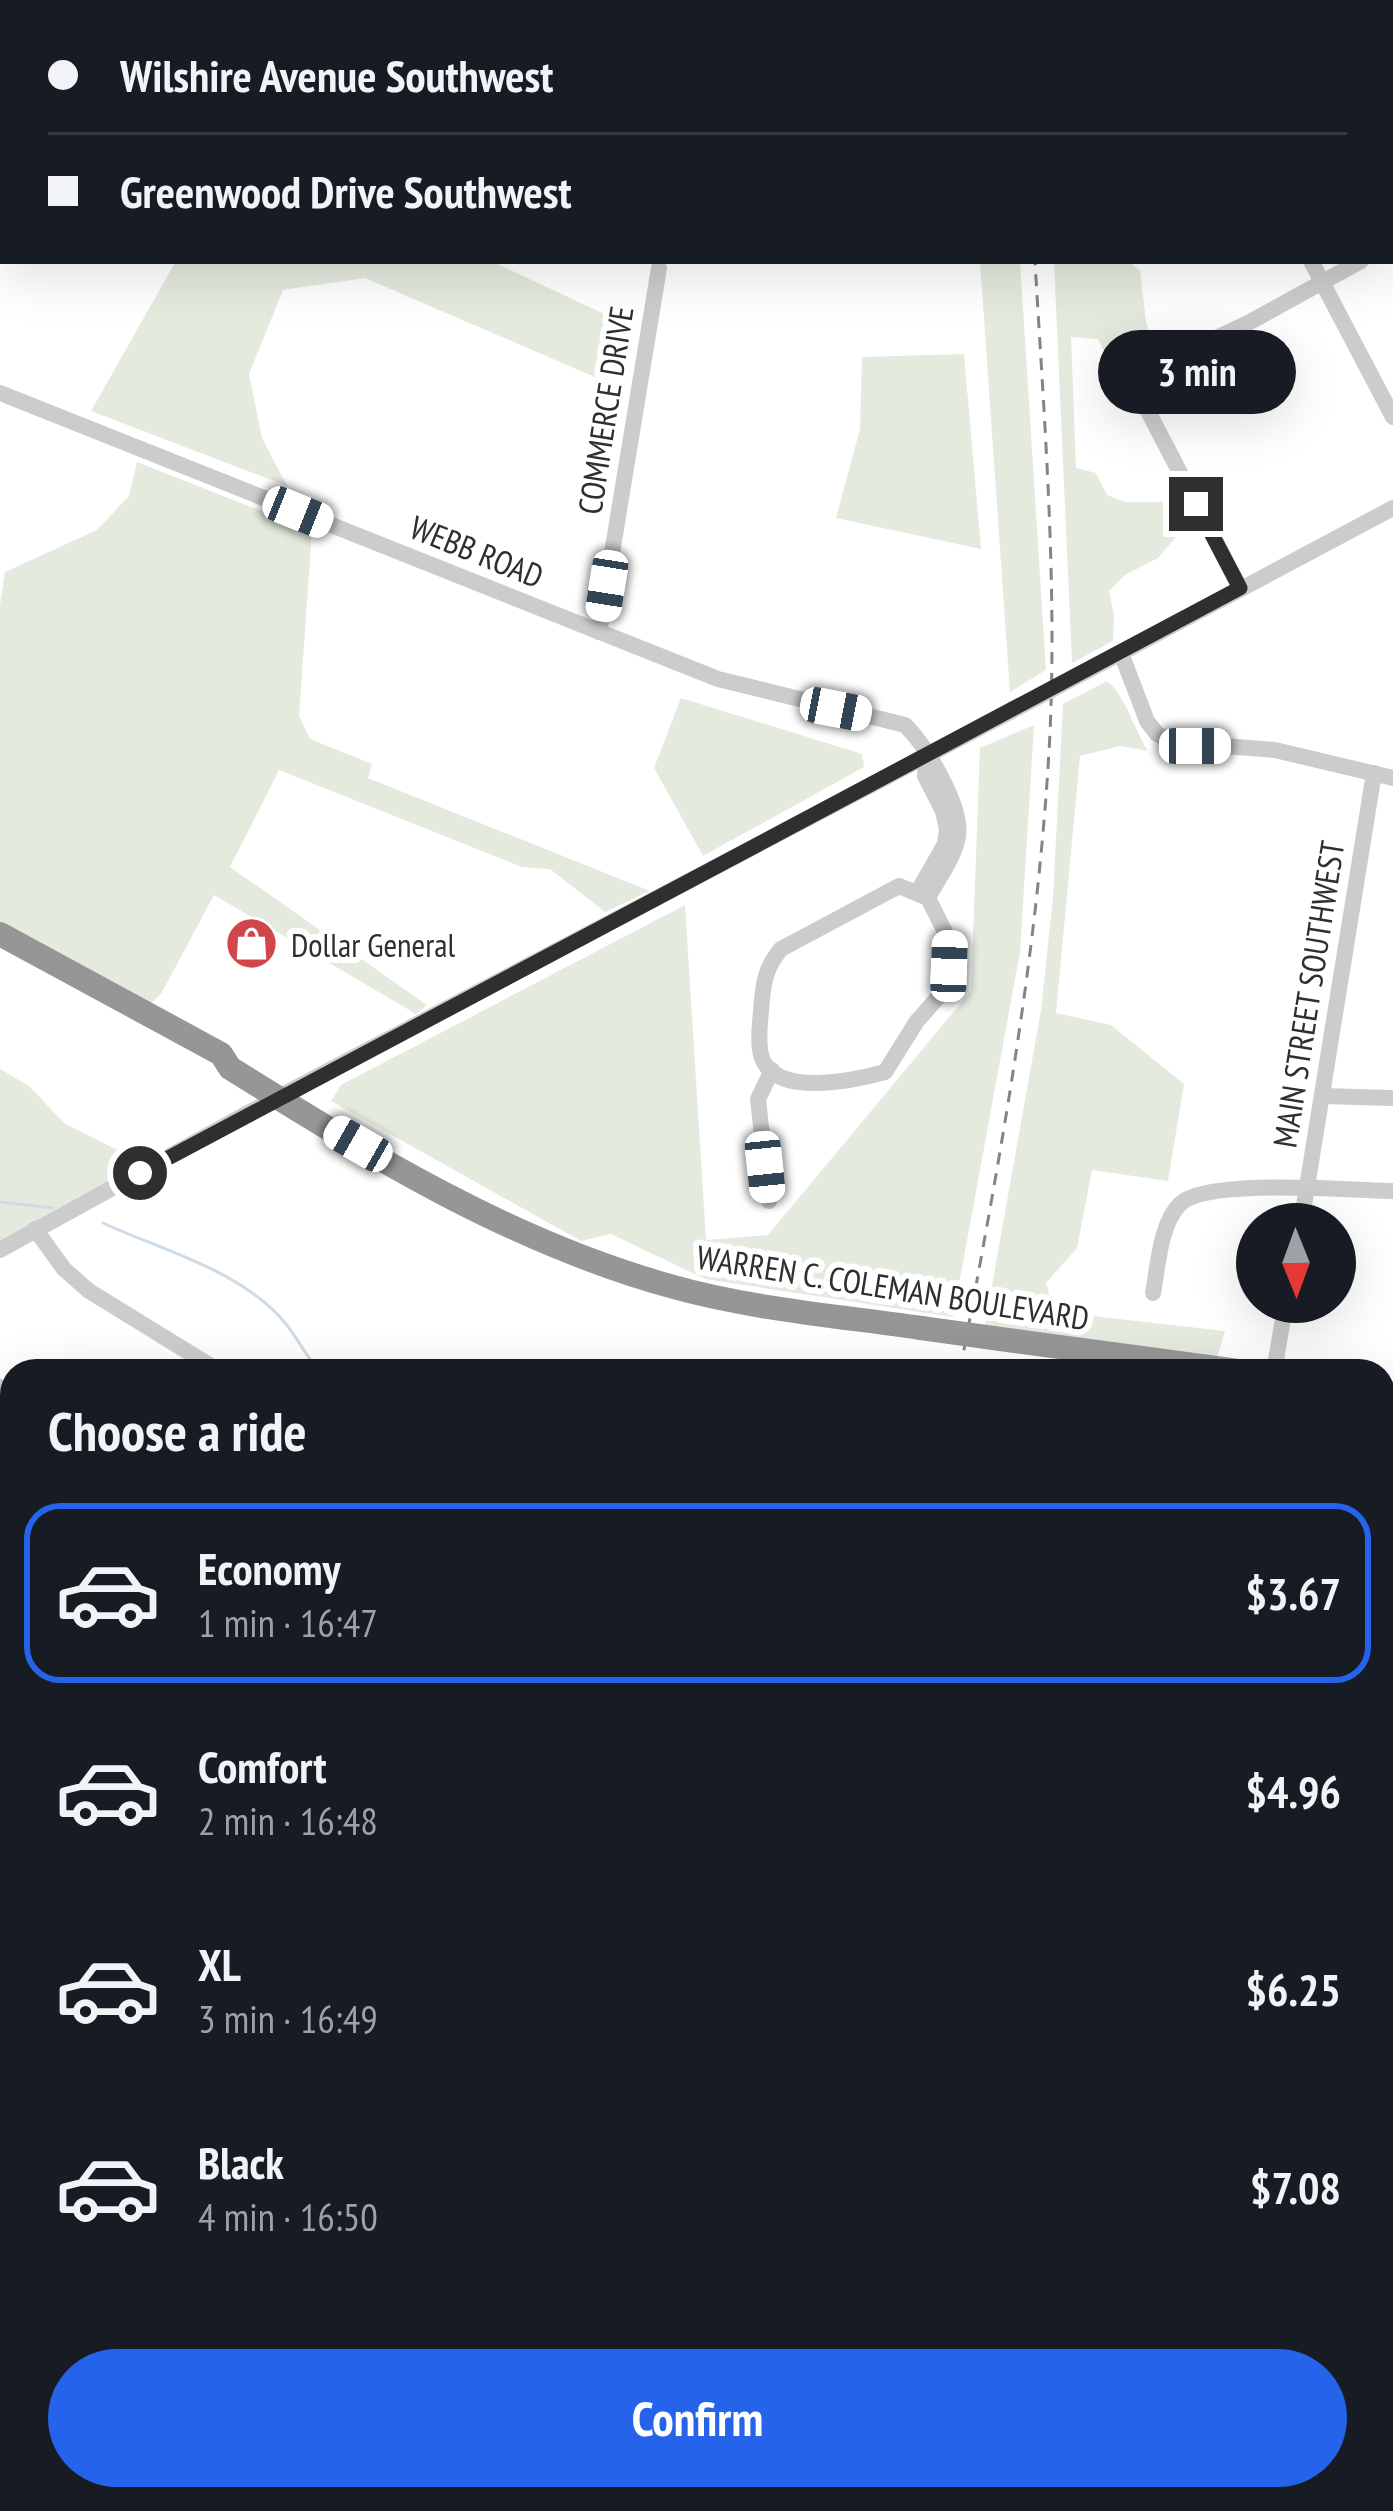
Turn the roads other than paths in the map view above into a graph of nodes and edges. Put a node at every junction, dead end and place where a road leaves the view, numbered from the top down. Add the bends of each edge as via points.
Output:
1 (1312, 264) edge
2 (1356, 264) edge
3 (659, 268) dead end
4 (1322, 283) junction
5 (0, 393) edge
6 (1393, 416) edge
7 (1393, 508) edge
8 (1240, 588) junction
9 (599, 632) junction
10 (1121, 653) junction
11 (927, 756) junction
12 (1374, 773) junction
13 (1393, 778) edge
14 (923, 896) junction
15 (0, 934) edge
16 (0, 948) edge
17 (230, 1068) junction
18 (772, 1070) junction
19 (1323, 1096) junction
20 (278, 1098) junction
21 (1393, 1098) edge
22 (1307, 1190) junction
23 (1393, 1191) edge
24 (769, 1201) dead end
25 (1305, 1203) edge
26 (35, 1229) junction
27 (0, 1250) edge
28 (1153, 1293) dead end
29 (1282, 1323) edge
30 (200, 1359) edge
31 (1149, 1359) edge
32 (1276, 1359) edge

1 - 4 street
2 - 4 street
3 - 9 street, COMMERCE DRIVE
4 - 6 street
4 - 8 street via 1152,368 1136,390
5 - 9 street, WEBB ROAD
7 - 8 street
8 - 10 street
9 - 11 street, WEBB ROAD via 718,680 895,721
10 - 11 street, bridge
10 - 12 street via 1157,734
11 - 14 street via 959,828
11 - 20 street
12 - 13 street
12 - 19 street, MAIN STREET SOUTHWEST
14 - 18 street via 899,886 769,963 760,1026 762,1058
14 - 18 street via 950,942 949,966 941,994 885,1072 817,1084
15 - 17 highway, WARREN C. COLEMAN BOULEVARD via 221,1054
16 - 17 highway, WARREN C. COLEMAN BOULEVARD
17 - 20 highway, WARREN C. COLEMAN BOULEVARD
18 - 24 street via 758,1099
19 - 21 street
19 - 22 street, MAIN STREET SOUTHWEST
20 - 26 street
20 - 31 highway, WARREN C. COLEMAN BOULEVARD, bridge via 500,1223 673,1287
22 - 23 street
22 - 25 street, MAIN STREET SOUTHWEST
22 - 28 street via 1216,1189 1185,1199 1172,1215
26 - 27 street
26 - 30 street via 89,1291
29 - 32 street

